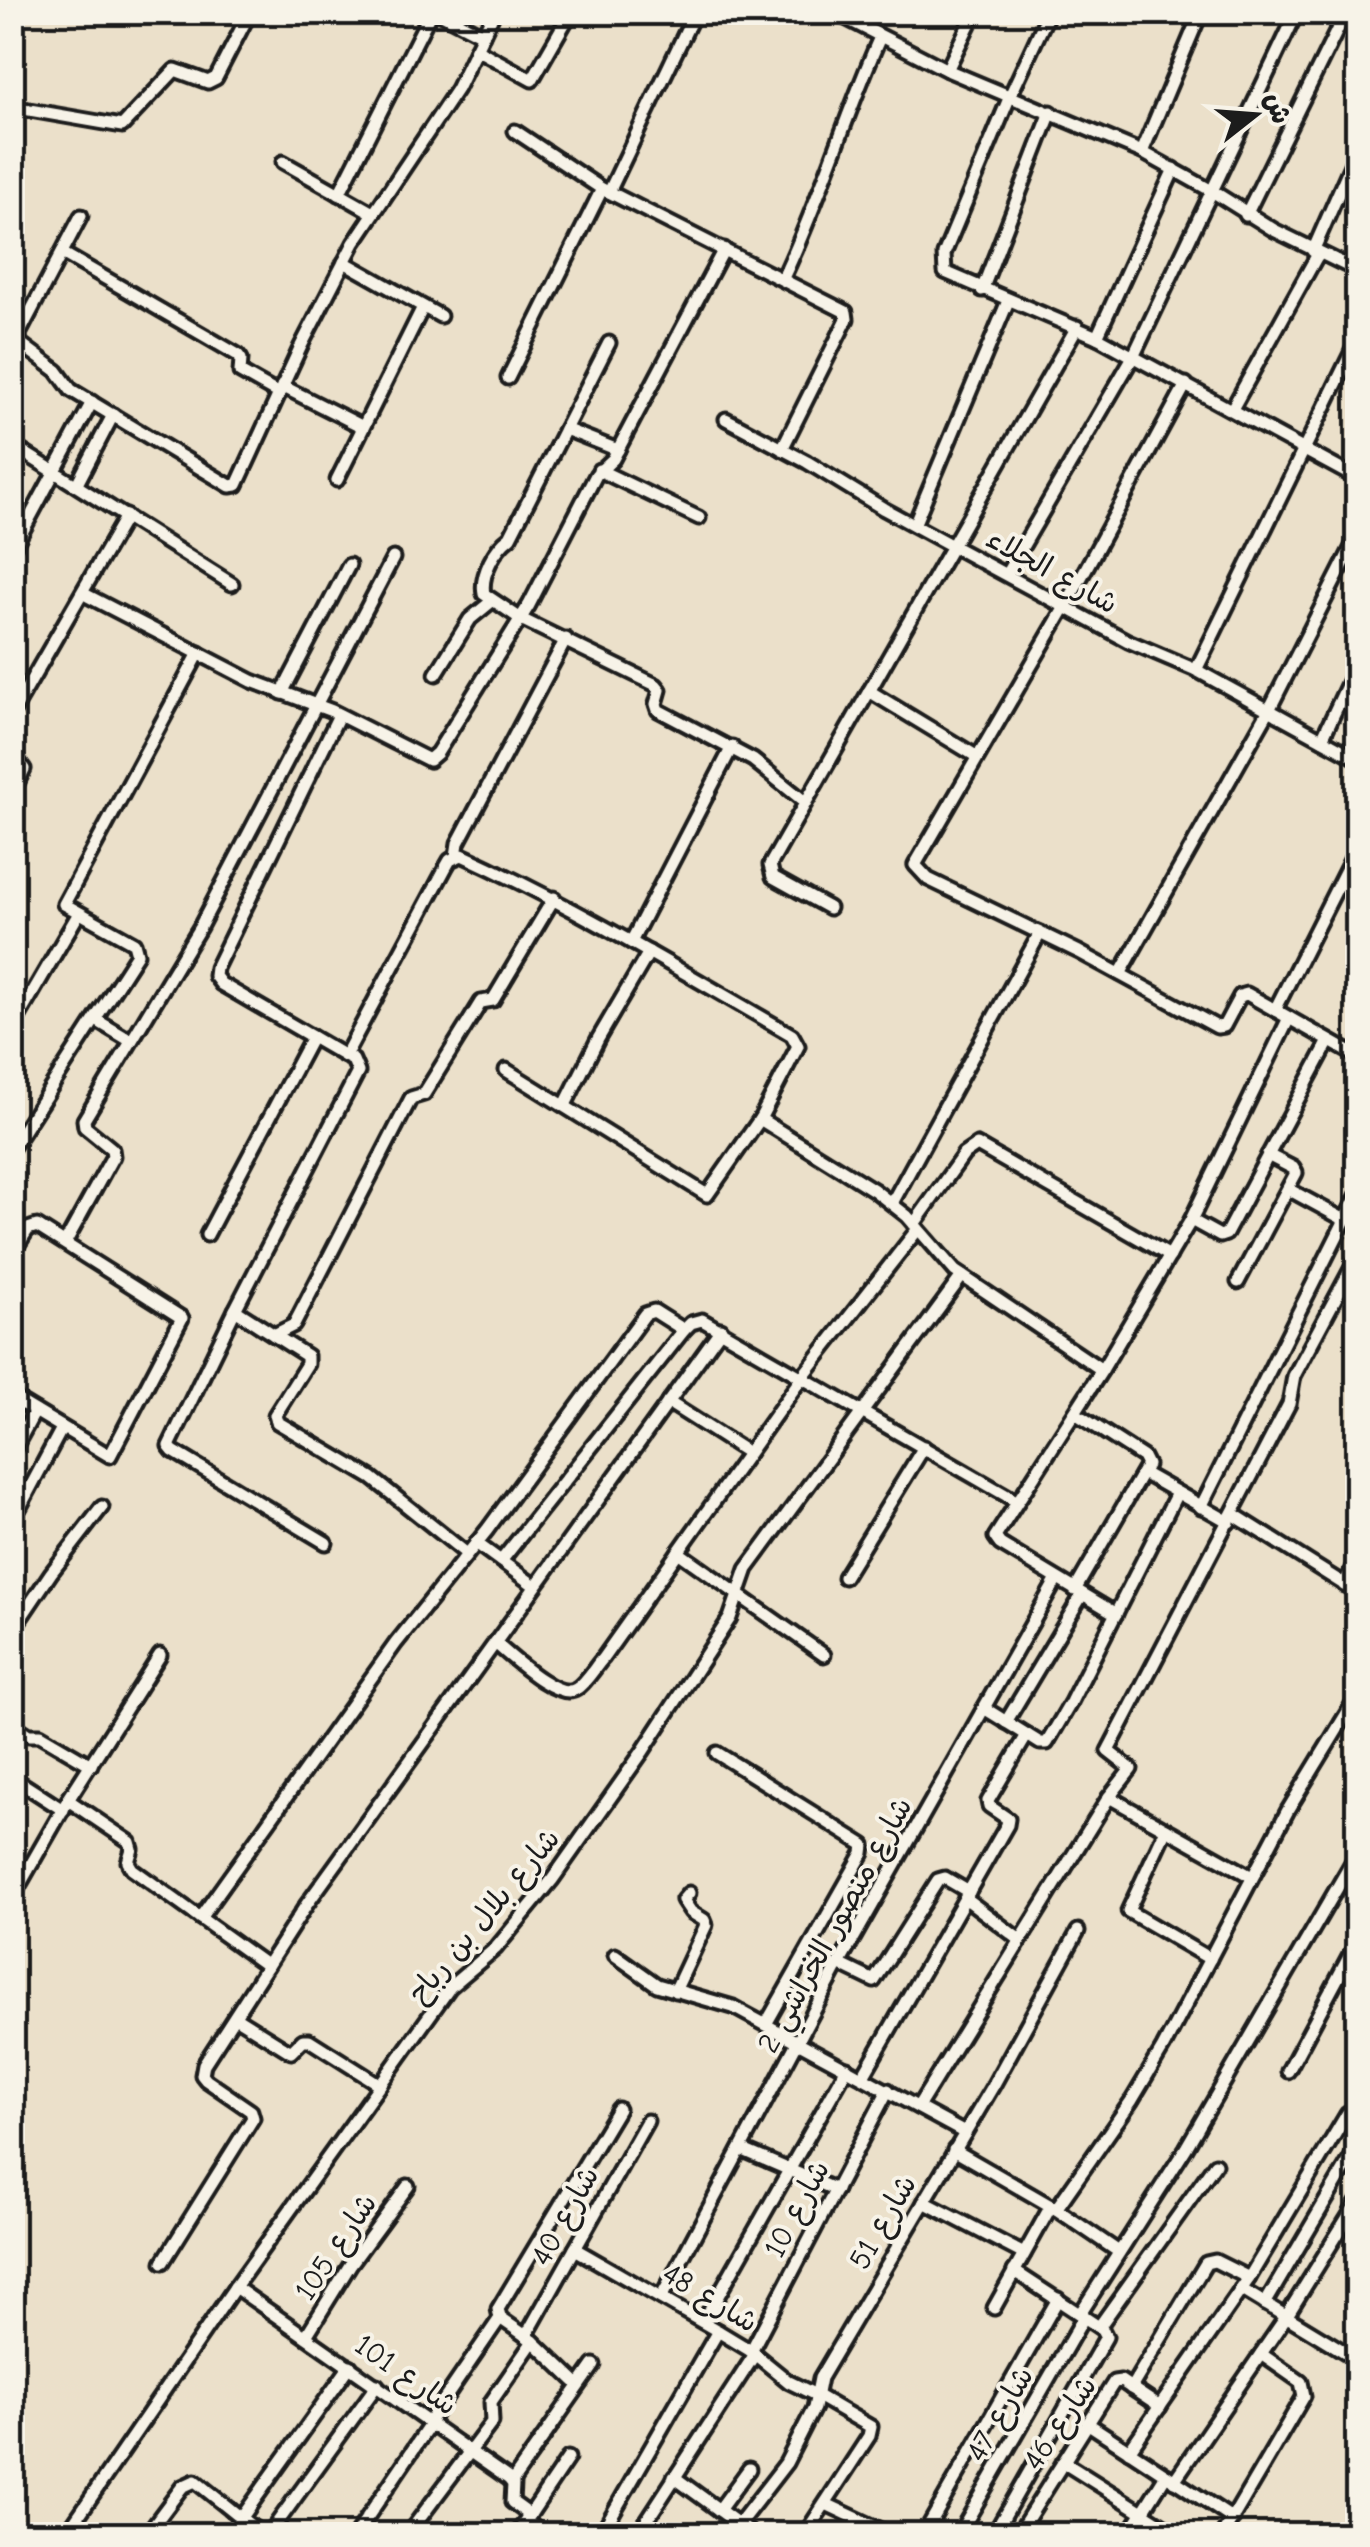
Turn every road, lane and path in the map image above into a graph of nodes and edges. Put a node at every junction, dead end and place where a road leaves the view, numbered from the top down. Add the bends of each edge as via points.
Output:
1 (250, 12) edge
2 (435, 12) edge
3 (494, 12) edge
4 (571, 12) edge
5 (695, 12) edge
6 (834, 12) edge
7 (974, 12) edge
8 (1049, 12) edge
9 (1201, 12) edge
10 (1296, 12) edge
11 (1346, 12) edge
12 (849, 17) edge
13 (483, 35) junction
14 (880, 37) junction
15 (476, 48) junction
16 (948, 70) junction
17 (1010, 96) junction
18 (12, 107) edge
19 (1051, 112) junction
20 (515, 131) dead end
21 (1358, 150) edge
22 (1142, 152) junction
23 (283, 162) dead end
24 (1174, 169) junction
25 (606, 190) junction
26 (1212, 191) junction
27 (339, 194) junction
28 (373, 213) junction
29 (1246, 214) junction
30 (81, 216) dead end
31 (724, 249) junction
32 (1315, 252) junction
33 (62, 253) junction
34 (344, 262) junction
35 (1358, 272) edge
36 (782, 278) junction
37 (982, 290) junction
38 (1008, 301) junction
39 (424, 307) junction
40 (440, 316) dead end
41 (1077, 327) junction
42 (1097, 337) junction
43 (1358, 339) edge
44 (608, 343) dead end
45 (1134, 355) junction
46 (508, 378) dead end
47 (1186, 384) junction
48 (281, 390) junction
49 (92, 402) junction
50 (1232, 409) junction
51 (113, 416) junction
52 (726, 419) dead end
53 (363, 428) junction
54 (565, 429) junction
55 (12, 445) edge
56 (782, 449) junction
57 (618, 450) junction
58 (1304, 450) junction
59 (55, 470) junction
60 (599, 470) junction
61 (1358, 479) edge
62 (337, 480) dead end
63 (78, 484) junction
64 (126, 516) junction
65 (699, 518) dead end
66 (914, 525) junction
67 (1358, 535) edge
68 (952, 545) junction
69 (12, 552) edge
70 (393, 558) dead end
71 (348, 566) dead end
72 (1007, 574) junction
73 (232, 584) dead end
74 (84, 594) junction
75 (492, 601) junction
76 (1065, 607) junction
77 (521, 619) junction
78 (566, 640) junction
79 (200, 653) junction
80 (1358, 662) edge
81 (1196, 670) junction
82 (436, 674) dead end
83 (868, 691) junction
84 (282, 693) junction
85 (314, 704) junction
86 (1269, 710) junction
87 (12, 714) edge
88 (339, 715) junction
89 (1322, 739) junction
90 (732, 748) junction
91 (12, 753) edge
92 (976, 756) junction
93 (1358, 759) edge
94 (12, 794) edge
95 (805, 802) junction
96 (1358, 846) edge
97 (456, 856) junction
98 (554, 898) junction
99 (829, 908) dead end
100 (79, 912) junction
101 (1040, 932) junction
102 (631, 942) junction
103 (649, 952) junction
104 (1120, 974) junction
105 (1274, 1010) junction
106 (1290, 1018) junction
107 (96, 1020) junction
108 (12, 1028) edge
109 (312, 1037) junction
110 (132, 1041) junction
111 (1328, 1041) junction
112 (346, 1056) junction
113 (1358, 1057) edge
114 (506, 1070) dead end
115 (565, 1104) junction
116 (760, 1119) junction
117 (12, 1148) edge
118 (1268, 1155) junction
119 (1288, 1189) junction
120 (1358, 1194) edge
121 (892, 1203) junction
122 (1192, 1220) junction
123 (1345, 1220) junction
124 (916, 1227) junction
125 (206, 1235) dead end
126 (65, 1243) junction
127 (12, 1254) edge
128 (1170, 1256) junction
129 (1358, 1256) edge
130 (962, 1276) junction
131 (1238, 1282) dead end
132 (235, 1310) junction
133 (721, 1329) junction
134 (684, 1330) junction
135 (274, 1335) junction
136 (1102, 1370) junction
137 (803, 1376) junction
138 (12, 1397) edge
139 (668, 1402) junction
140 (36, 1412) junction
141 (865, 1412) junction
142 (1075, 1413) junction
143 (62, 1428) junction
144 (924, 1447) junction
145 (12, 1452) edge
146 (748, 1454) junction
147 (1143, 1474) junction
148 (1177, 1493) junction
149 (1016, 1501) junction
150 (102, 1507) dead end
151 (1200, 1507) junction
152 (1231, 1518) junction
153 (12, 1522) edge
154 (326, 1543) dead end
155 (476, 1543) junction
156 (678, 1552) junction
157 (467, 1554) junction
158 (1358, 1558) edge
159 (501, 1561) junction
160 (844, 1576) dead end
161 (1057, 1579) junction
162 (1344, 1585) junction
163 (535, 1586) junction
164 (1079, 1592) junction
165 (1358, 1593) edge
166 (738, 1596) junction
167 (1116, 1614) junction
168 (12, 1631) edge
169 (495, 1642) junction
170 (160, 1655) dead end
171 (824, 1656) dead end
172 (1358, 1695) edge
173 (984, 1708) junction
174 (1006, 1722) junction
175 (12, 1724) edge
176 (1027, 1735) junction
177 (717, 1754) dead end
178 (91, 1765) junction
179 (12, 1777) edge
180 (1109, 1797) junction
181 (65, 1805) junction
182 (1166, 1829) junction
183 (1358, 1852) edge
184 (1252, 1878) junction
185 (689, 1893) dead end
186 (967, 1895) junction
187 (12, 1898) edge
188 (200, 1918) junction
189 (1078, 1931) dead end
190 (1020, 1940) junction
191 (1358, 1940) edge
192 (615, 1954) dead end
193 (1210, 1959) junction
194 (838, 1964) junction
195 (268, 1966) junction
196 (675, 1991) junction
197 (235, 2017) junction
198 (766, 2024) junction
199 (799, 2041) junction
200 (847, 2068) junction
201 (1288, 2071) dead end
202 (863, 2076) junction
203 (380, 2086) junction
204 (888, 2090) junction
205 (918, 2107) junction
206 (618, 2108) dead end
207 (1358, 2114) edge
208 (647, 2120) dead end
209 (965, 2133) junction
210 (1358, 2146) edge
211 (741, 2148) junction
212 (954, 2150) junction
213 (1215, 2164) dead end
214 (789, 2170) junction
215 (408, 2186) dead end
216 (836, 2190) junction
217 (1358, 2200) edge
218 (924, 2202) junction
219 (1054, 2208) junction
220 (575, 2248) junction
221 (1119, 2252) junction
222 (1024, 2254) junction
223 (162, 2262) dead end
224 (1014, 2271) junction
225 (1245, 2284) junction
226 (235, 2287) junction
227 (661, 2298) junction
228 (1058, 2299) junction
229 (1265, 2304) junction
230 (994, 2308) dead end
231 (1082, 2315) junction
232 (1286, 2317) junction
233 (500, 2318) junction
234 (704, 2322) junction
235 (1102, 2330) junction
236 (718, 2331) junction
237 (306, 2336) junction
238 (529, 2338) junction
239 (753, 2352) junction
240 (1261, 2354) junction
241 (1358, 2360) edge
242 (594, 2365) dead end
243 (350, 2366) junction
244 (377, 2385) junction
245 (580, 2385) junction
246 (1131, 2388) junction
247 (816, 2394) junction
248 (1160, 2407) junction
249 (430, 2422) junction
250 (1088, 2423) junction
251 (1129, 2450) junction
252 (471, 2451) junction
253 (568, 2458) dead end
254 (1063, 2462) junction
255 (749, 2469) dead end
256 (674, 2476) junction
257 (1170, 2478) junction
258 (512, 2482) junction
259 (826, 2504) junction
260 (719, 2510) junction
261 (1142, 2513) junction
262 (242, 2517) junction
263 (528, 2518) junction
264 (1233, 2519) junction
265 (735, 2530) edge
266 (66, 2534) edge
267 (147, 2534) edge
268 (230, 2534) edge
269 (260, 2534) edge
270 (269, 2534) edge
271 (356, 2534) edge
272 (408, 2534) edge
273 (517, 2534) edge
274 (542, 2534) edge
275 (600, 2534) edge
276 (638, 2534) edge
277 (752, 2534) edge
278 (805, 2534) edge
279 (890, 2534) edge
280 (924, 2534) edge
281 (959, 2534) edge
282 (994, 2534) edge
283 (1018, 2534) edge
284 (1130, 2534) edge
285 (1176, 2534) edge
286 (1223, 2534) edge

1 - 18 street via 216,78 208,82 176,70 122,126
2 - 13 street
2 - 27 street
3 - 13 street
4 - 15 street via 532,80
5 - 25 street
6 - 12 street
7 - 16 street
8 - 17 street
9 - 22 street
10 - 26 street
11 - 29 street
12 - 14 street
13 - 15 street
14 - 16 street
14 - 36 street
15 - 28 street via 450,100
16 - 17 street
17 - 19 street
17 - 37 street via 942,260 946,272
19 - 22 street
19 - 37 street
20 - 25 street
21 - 32 street
22 - 24 street
23 - 27 street
24 - 26 street
24 - 42 street
25 - 31 street
25 - 46 street
26 - 29 street
26 - 45 street
27 - 28 street
28 - 34 street
29 - 32 street
30 - 33 street
31 - 36 street
31 - 57 street
32 - 35 street
32 - 50 street
33 - 48 street via 238,355 240,372
33 - 49 street via 18,340
34 - 39 street
34 - 48 street
36 - 56 street via 843,309 848,319
37 - 38 street
38 - 41 street
38 - 66 street
39 - 40 street
39 - 53 street
41 - 42 street
41 - 68 street
42 - 45 street
43 - 58 street
44 - 54 street
45 - 47 street
45 - 72 street
47 - 50 street
47 - 76 street
48 - 51 street via 234,486
48 - 53 street
49 - 51 street
49 - 59 street
50 - 58 street
51 - 63 street
52 - 56 street, شارع الجلاء
53 - 62 street
54 - 57 street
54 - 75 street via 482,584
55 - 59 street
56 - 66 street, شارع الجلاء
57 - 60 street
58 - 61 street
58 - 81 street
59 - 63 street
59 - 69 street
60 - 65 street
60 - 77 street
63 - 64 street
64 - 73 street
64 - 74 street
66 - 68 street, شارع الجلاء
67 - 86 street
68 - 72 street, شارع الجلاء
68 - 83 street
70 - 85 street
71 - 84 street
72 - 76 street, شارع الجلاء
74 - 79 street
74 - 87 street
75 - 77 street
75 - 82 street via 470,619
76 - 81 street, شارع الجلاء
76 - 92 street
77 - 78 street
77 - 88 street via 430,760
78 - 90 street via 656,685 658,710
78 - 97 street
79 - 84 street
79 - 100 street via 64,904
80 - 89 street
81 - 86 street, شارع الجلاء
83 - 92 street
83 - 95 street
84 - 85 street
85 - 88 street
85 - 110 street via 200,927
86 - 89 street, شارع الجلاء
86 - 104 street
88 - 109 street via 215,972 221,984
89 - 93 street, شارع الجلاء
90 - 95 street
90 - 102 street
91 - 94 street via 24,769
92 - 101 street via 915,866 928,879
95 - 99 street via 770,874
96 - 105 street
97 - 98 street
97 - 112 street
98 - 102 street
98 - 135 street via 493,1000 481,1002 424,1094 411,1098 294,1325
100 - 107 street via 138,948
100 - 108 street
101 - 104 street
101 - 121 street
102 - 103 street
103 - 115 street
103 - 116 street via 797,1040
104 - 105 street via 1217,1027 1244,994
105 - 106 street
106 - 111 street
106 - 122 street
107 - 110 street
107 - 117 street
109 - 112 street
109 - 125 street
110 - 126 street via 84,1120 113,1152
111 - 113 street
111 - 118 street
112 - 132 street via 358,1072
114 - 115 street
115 - 116 street via 707,1195
116 - 121 street
118 - 119 street via 1295,1170
118 - 122 street via 1226,1234
119 - 123 street
119 - 131 street
120 - 123 street
121 - 124 street
122 - 128 street
123 - 151 street
124 - 128 street via 964,1154 977,1145
124 - 130 street
124 - 137 street
126 - 127 street via 34,1226
126 - 143 street via 182,1318 110,1456
128 - 136 street
129 - 152 street via 1294,1376 1291,1399
130 - 136 street
130 - 141 street, شارع بلال بن رباح
132 - 135 street
132 - 154 street via 169,1446
133 - 134 street via 702,1320
133 - 137 street
133 - 139 street
134 - 155 street via 654,1310 645,1314
134 - 159 street
135 - 157 street via 308,1359 277,1422 372,1478
136 - 142 street
137 - 141 street
137 - 146 street
138 - 140 street
139 - 146 street
139 - 163 street
140 - 143 street
140 - 145 street
141 - 144 street
141 - 166 street, شارع بلال بن رباح via 744,1574
142 - 147 street via 1143,1458
142 - 149 street
143 - 153 street
144 - 149 street
144 - 160 street
146 - 156 street
147 - 148 street
147 - 164 street
148 - 151 street
148 - 167 street
149 - 161 street via 996,1540
150 - 168 street
151 - 152 street
152 - 162 street
152 - 180 street via 1109,1749 1131,1770
155 - 157 street
155 - 159 street
156 - 166 street
156 - 169 street via 577,1689 548,1685
157 - 188 street
158 - 162 street
159 - 163 street
161 - 164 street
161 - 173 street, شارع منصور الخراشي 2
162 - 165 street
163 - 169 street
164 - 167 street
164 - 174 street
166 - 171 street
166 - 203 street, شارع بلال بن رباح via 698,1668 552,1880 496,1948 450,1988
167 - 176 street via 1048,1741
169 - 195 street
170 - 178 street
172 - 184 street
173 - 174 street
173 - 194 street, شارع منصور الخراشي 2
174 - 176 street
175 - 178 street
176 - 186 street via 988,1801 1008,1822
177 - 198 street via 864,1845
178 - 181 street
179 - 181 street
180 - 182 street
180 - 190 street
181 - 187 street
181 - 188 street via 130,1842 132,1869
182 - 184 street
182 - 193 street via 1128,1910
183 - 221 street, شارع 47
184 - 193 street
185 - 196 street via 685,1906 706,1925
186 - 190 street
186 - 194 street via 938,1880 874,1981
186 - 202 street
188 - 195 street
189 - 209 street, شارع 51
190 - 205 street
191 - 201 street
192 - 196 street
193 - 219 street via 1132,2100
194 - 199 street, شارع منصور الخراشي 2
195 - 197 street
196 - 198 street via 734,2006
197 - 203 street via 291,2052 309,2040
197 - 223 street via 202,2075 253,2118
198 - 199 street
199 - 200 street
199 - 211 street, شارع منصور الخراشي 2
200 - 202 street
200 - 214 street
202 - 204 street
203 - 226 street, شارع بلال بن رباح
204 - 205 street
204 - 216 street, شارع 10
205 - 209 street
206 - 233 street via 498,2309
207 - 225 street via 1346,2114
208 - 220 street, شارع 40
209 - 212 street, شارع 51
210 - 229 street
211 - 214 street
211 - 227 street, شارع منصور الخراشي 2
212 - 218 street, شارع 51
212 - 219 street
213 - 235 street
214 - 216 street
214 - 234 street
215 - 237 street, شارع 105
216 - 239 street, شارع 10
217 - 232 street
218 - 222 street
218 - 247 street, شارع 51
219 - 221 street
219 - 222 street
220 - 227 street, شارع 48
220 - 238 street, شارع 40
221 - 231 street, شارع 47
222 - 224 street
224 - 228 street
224 - 230 street
225 - 229 street
225 - 246 street via 1215,2261 1206,2263
225 - 248 street
226 - 237 street, شارع 101
226 - 266 street, شارع بلال بن رباح
227 - 234 street, شارع 48
228 - 231 street
228 - 280 street
229 - 232 street
231 - 235 street
231 - 281 street, شارع 47
232 - 240 street
232 - 241 street
233 - 238 street
233 - 249 street
234 - 236 street, شارع 48
235 - 282 street
236 - 239 street, شارع 48
236 - 275 street
237 - 243 street, شارع 101
238 - 245 street
238 - 252 street, شارع 40 via 492,2402 492,2422
239 - 247 street, شارع 48
239 - 256 street, شارع 10
240 - 257 street
240 - 264 street via 1301,2382 1304,2396
242 - 245 street
243 - 244 street, شارع 101
243 - 262 street
244 - 249 street, شارع 101
244 - 270 street
245 - 258 street
246 - 248 street, شارع 46
246 - 250 street, شارع 46 via 1114,2382
247 - 259 street, شارع 48 via 871,2430
247 - 265 street, شارع 51 via 786,2463
248 - 251 street
249 - 252 street, شارع 101
249 - 271 street
250 - 251 street
250 - 254 street, شارع 46
251 - 257 street
252 - 258 street, شارع 101
252 - 272 street, شارع 40
253 - 263 street
254 - 261 street
254 - 283 street, شارع 46
255 - 260 street
256 - 260 street
256 - 276 street, شارع 10
257 - 261 street
257 - 264 street
258 - 263 street, شارع 101 via 512,2502
259 - 278 street
259 - 279 street
260 - 265 street
261 - 284 street
261 - 285 street
262 - 267 street via 202,2484 188,2482
262 - 268 street
262 - 269 street
263 - 273 street
263 - 274 street
264 - 286 street
265 - 277 street

